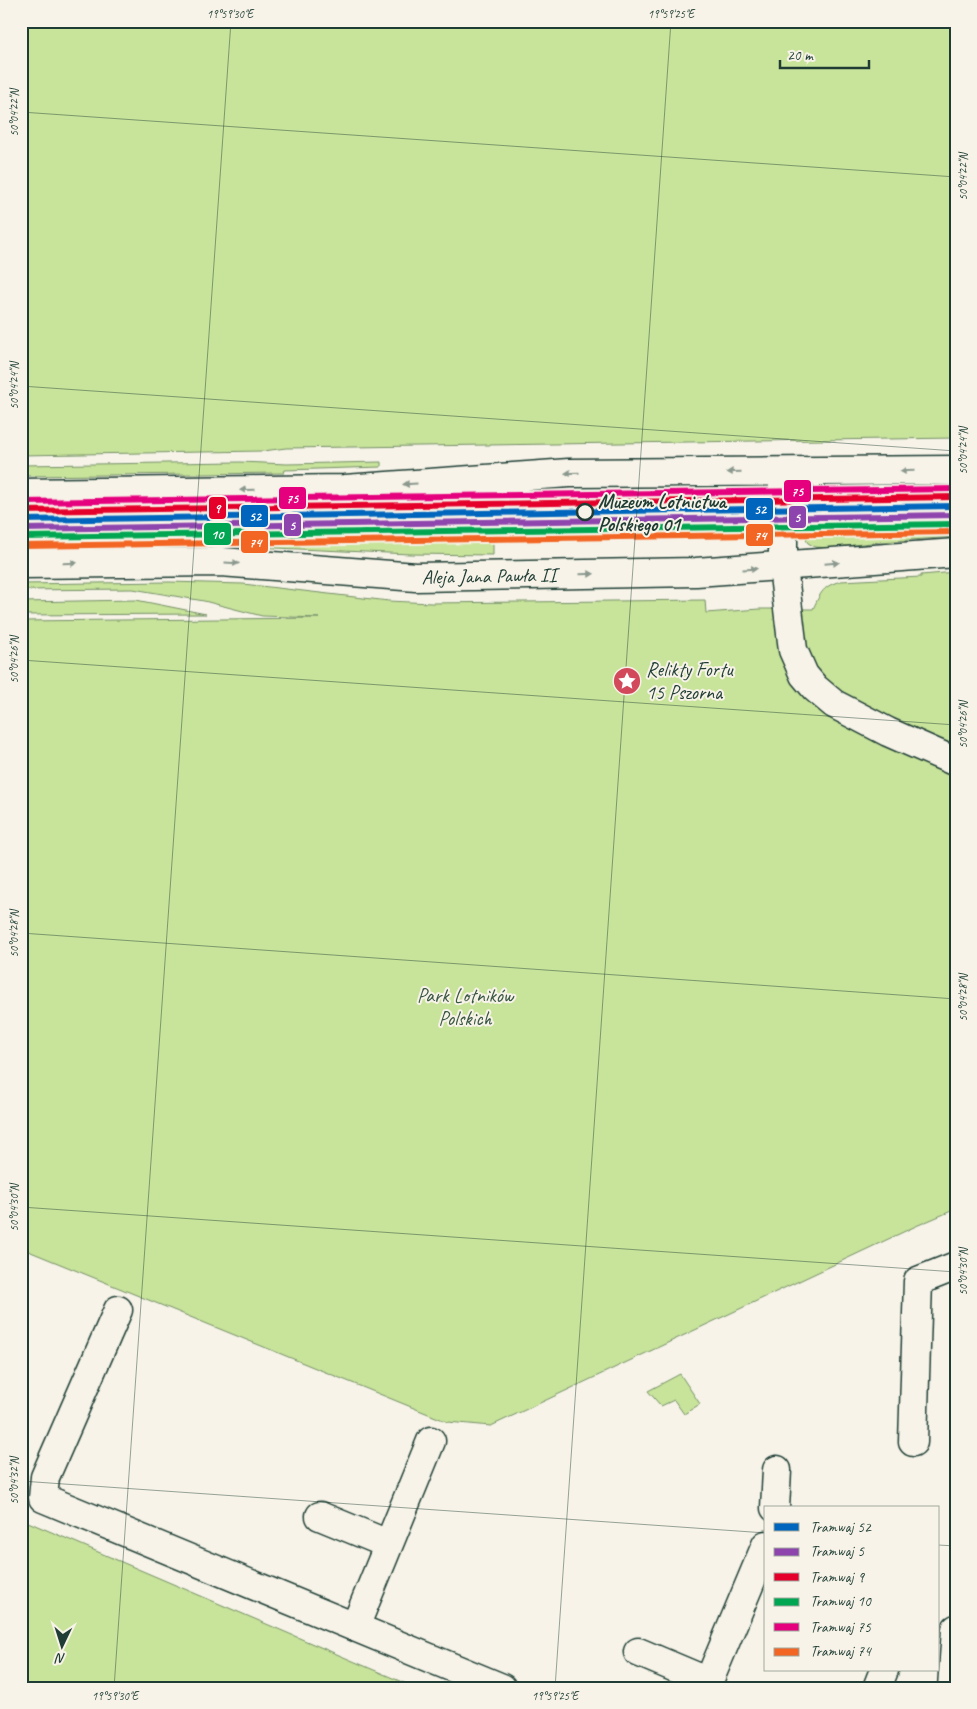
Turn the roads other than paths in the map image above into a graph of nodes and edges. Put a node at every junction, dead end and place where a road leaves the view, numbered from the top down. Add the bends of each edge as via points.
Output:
1 (956, 470) edge
2 (783, 472) junction
3 (21, 493) edge
4 (956, 553) edge
5 (21, 564) edge
6 (783, 567) junction
7 (956, 762) edge
8 (956, 1266) edge
9 (118, 1310) dead end
10 (431, 1441) dead end
11 (913, 1442) dead end
12 (777, 1470) dead end
13 (775, 1506) edge
14 (320, 1516) dead end
15 (388, 1544) junction
16 (764, 1550) edge
17 (355, 1627) junction
18 (956, 1629) edge
19 (638, 1652) dead end
20 (883, 1672) edge
21 (707, 1685) edge
22 (502, 1688) edge
23 (876, 1688) edge
24 (952, 1688) edge

1 -> 2 main road
2 -> 3 main road via 568,473 345,489
2 - 6 main road
6 -> 4 main road, Aleja Jana Pawła II
5 -> 6 main road, Aleja Jana Pawła II via 222,562 416,577 696,572
6 - 7 main road via 793,650 814,688 834,704
8 - 11 main road via 918,1281
9 - 17 main road via 45,1477 43,1498
10 - 15 main road
12 - 13 main road
14 - 15 main road
15 - 17 main road
16 - 21 main road
17 - 22 main road
18 - 24 main road
19 - 21 main road
20 - 23 main road

